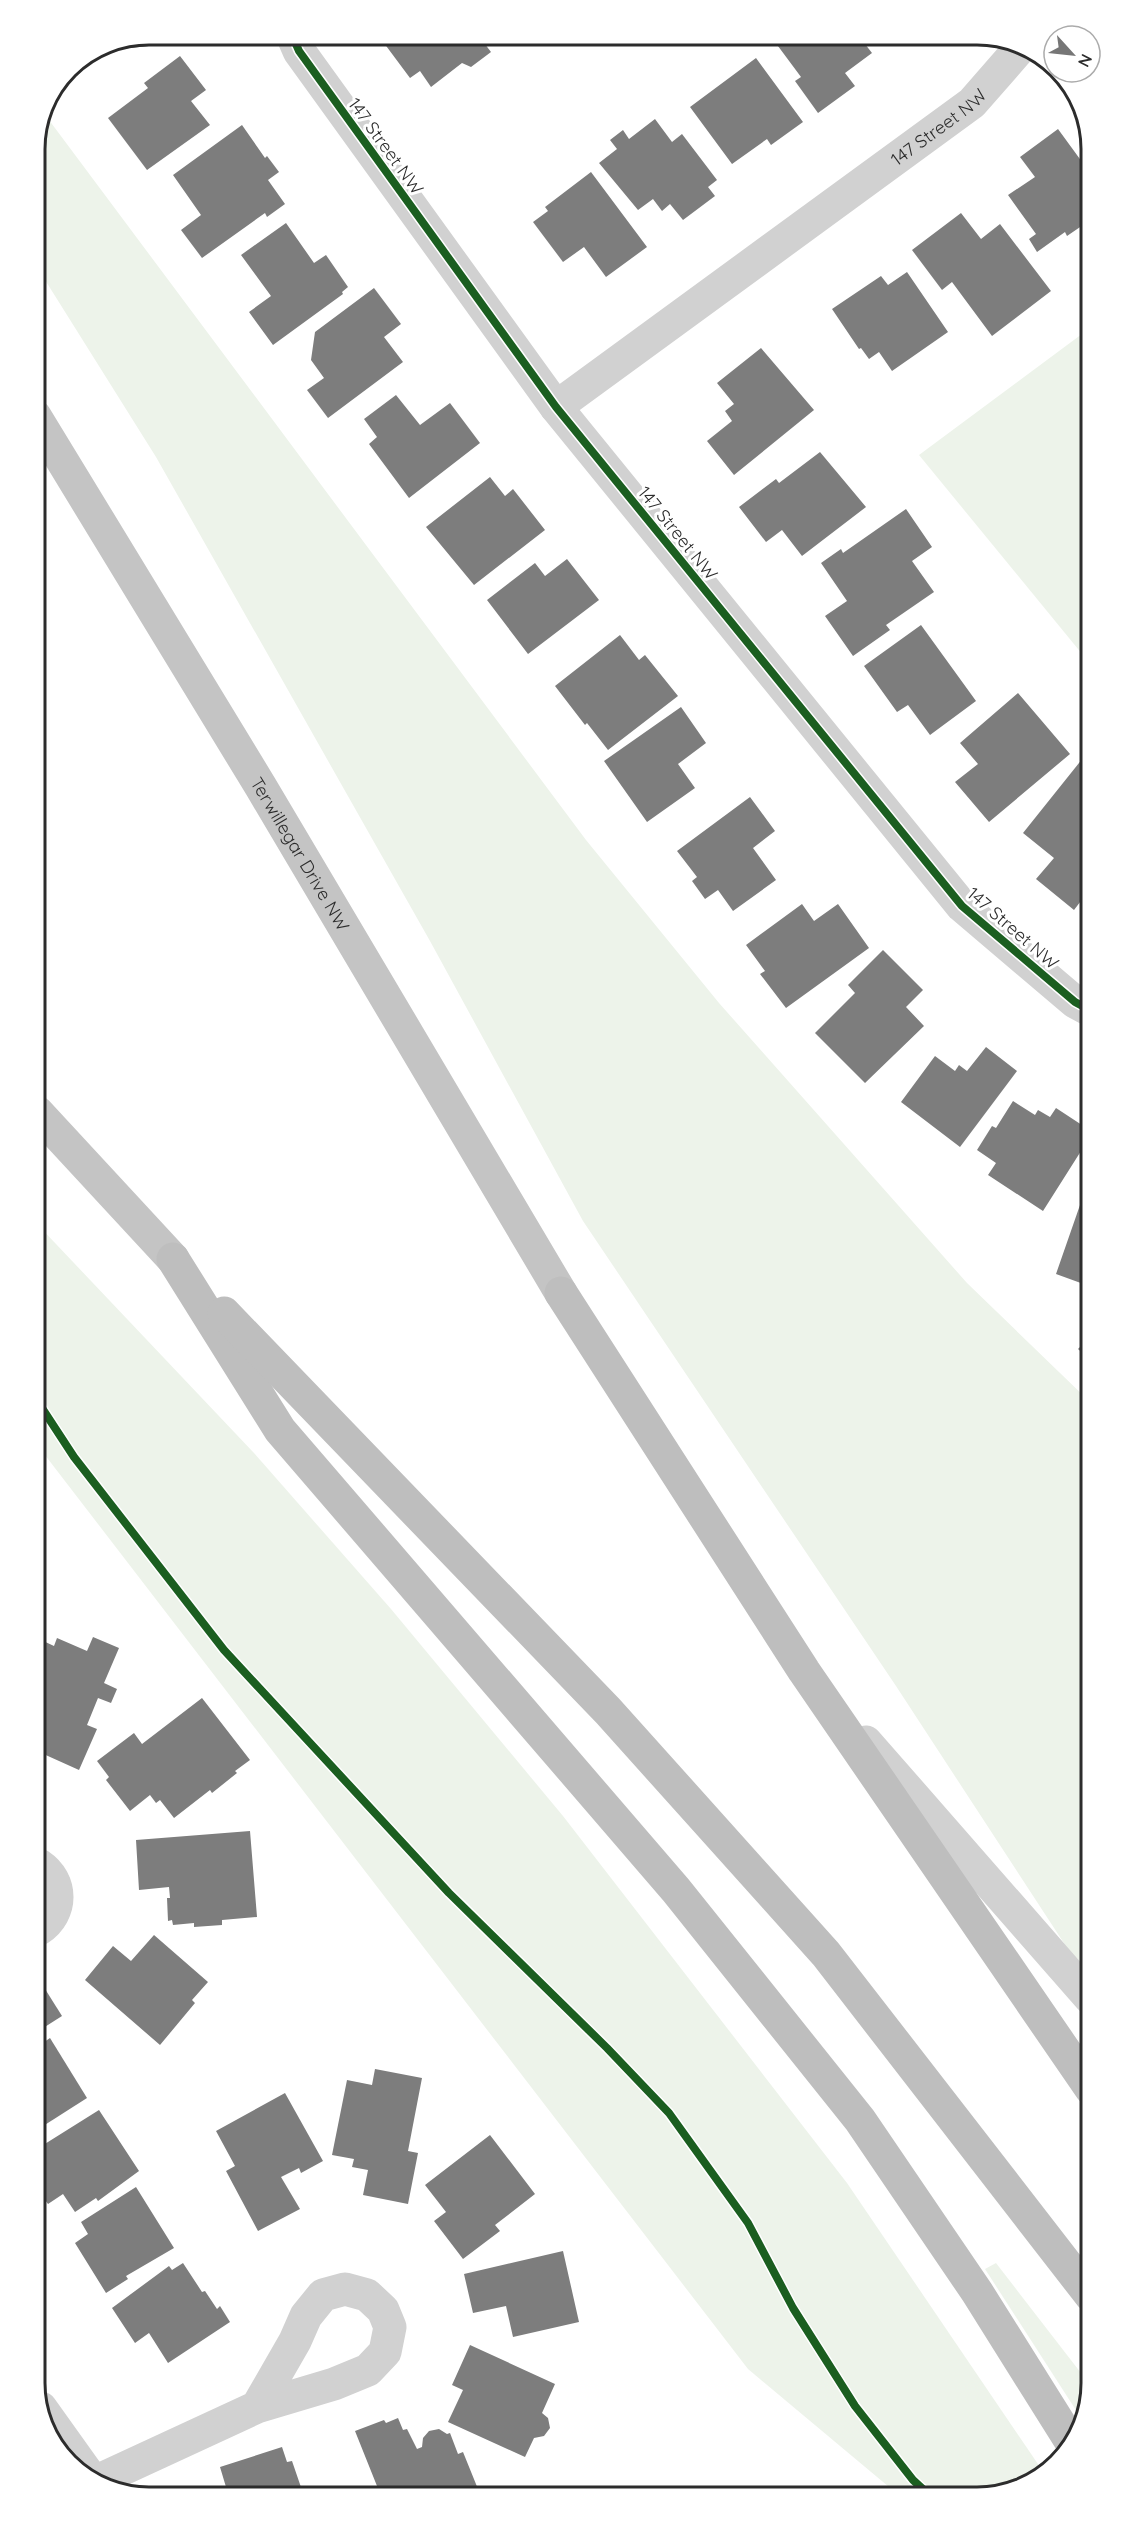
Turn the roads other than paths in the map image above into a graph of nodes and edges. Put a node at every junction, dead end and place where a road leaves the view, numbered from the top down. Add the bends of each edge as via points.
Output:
1 (297, 45) edge
2 (1016, 53) edge
3 (556, 407) junction
4 (45, 432) edge
5 (1081, 1005) edge
6 (45, 1121) edge
7 (173, 1260) junction
8 (561, 1293) joint
9 (804, 1671) junction
10 (45, 1869) edge
11 (45, 1923) edge
12 (1081, 1988) edge
13 (1081, 2074) edge
14 (1081, 2283) edge
15 (257, 2407) dead end
16 (56, 2429) edge
17 (1067, 2435) edge
18 (77, 2459) edge
19 (105, 2477) edge

1 - 3 street, 147 Street NW
2 - 3 street, 147 Street NW via 972,103
3 - 5 street, 147 Street NW via 962,906
4 - 8 main road, Terwillegar Drive NW
6 - 7 main road
7 - 14 highway via 608,1711 826,1954
7 - 17 highway via 280,1430 676,1890 860,2120 977,2292
8 - 9 highway
9 - 12 street
9 - 13 highway
10 - 11 street via 57,1889 56,1911
15 - 19 street
16 - 18 street

